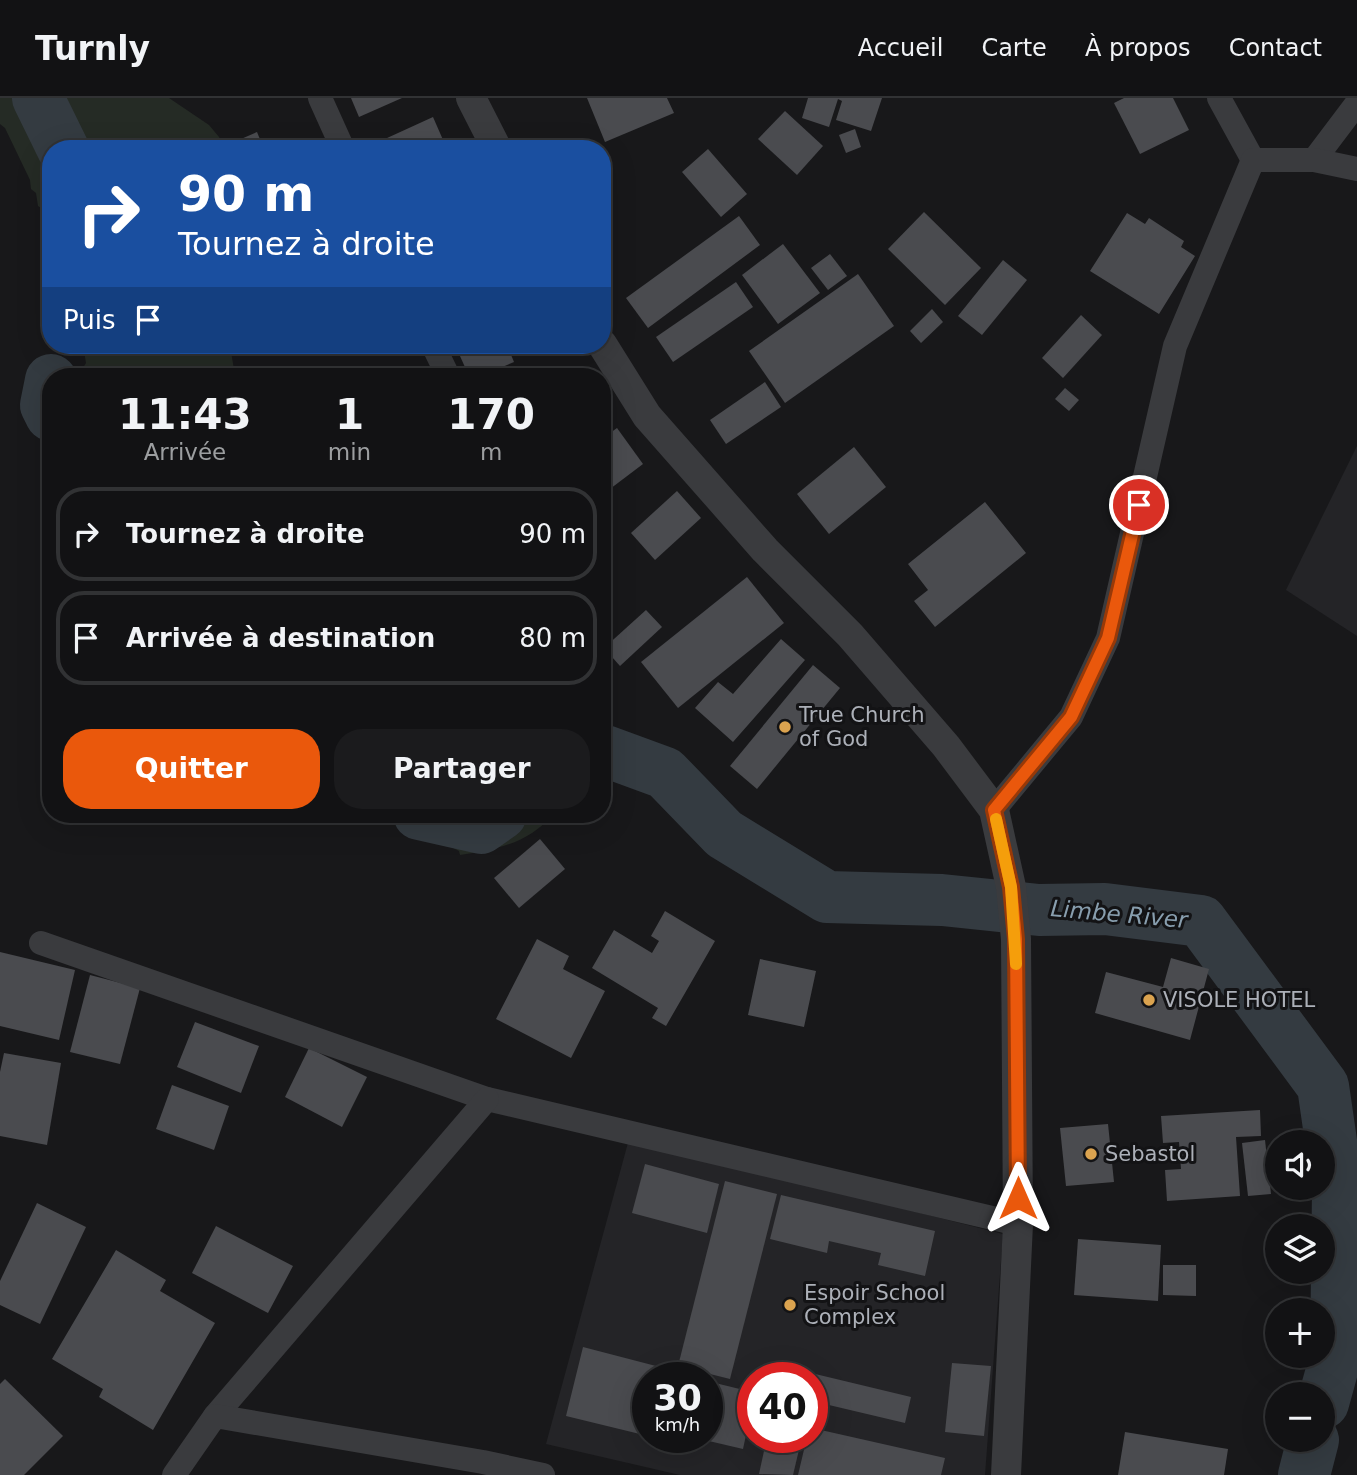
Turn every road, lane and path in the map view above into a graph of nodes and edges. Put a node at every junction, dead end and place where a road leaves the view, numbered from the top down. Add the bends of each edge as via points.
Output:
1 (320, 98) edge
2 (471, 98) edge
3 (1219, 98) edge
4 (1357, 103) edge
5 (339, 140) edge
6 (492, 140) edge
7 (1254, 160) junction
8 (1314, 160) junction
9 (1357, 169) edge
10 (608, 354) edge
11 (994, 810) junction
12 (41, 943) dead end
13 (487, 1098) junction
14 (1018, 1224) junction
15 (215, 1416) junction
16 (174, 1475) edge
17 (543, 1475) edge
18 (1006, 1475) edge

1 - 5 street
2 - 6 street
3 - 7 street
4 - 8 street
7 - 8 street
7 - 11 street via 1175,346 1108,638 1071,717
8 - 9 street
10 - 11 street via 647,416 765,550 850,635 946,746
11 - 14 street via 1011,887 1016,939
12 - 13 street
13 - 14 street
13 - 15 street
14 - 18 street
15 - 16 street
15 - 17 street

